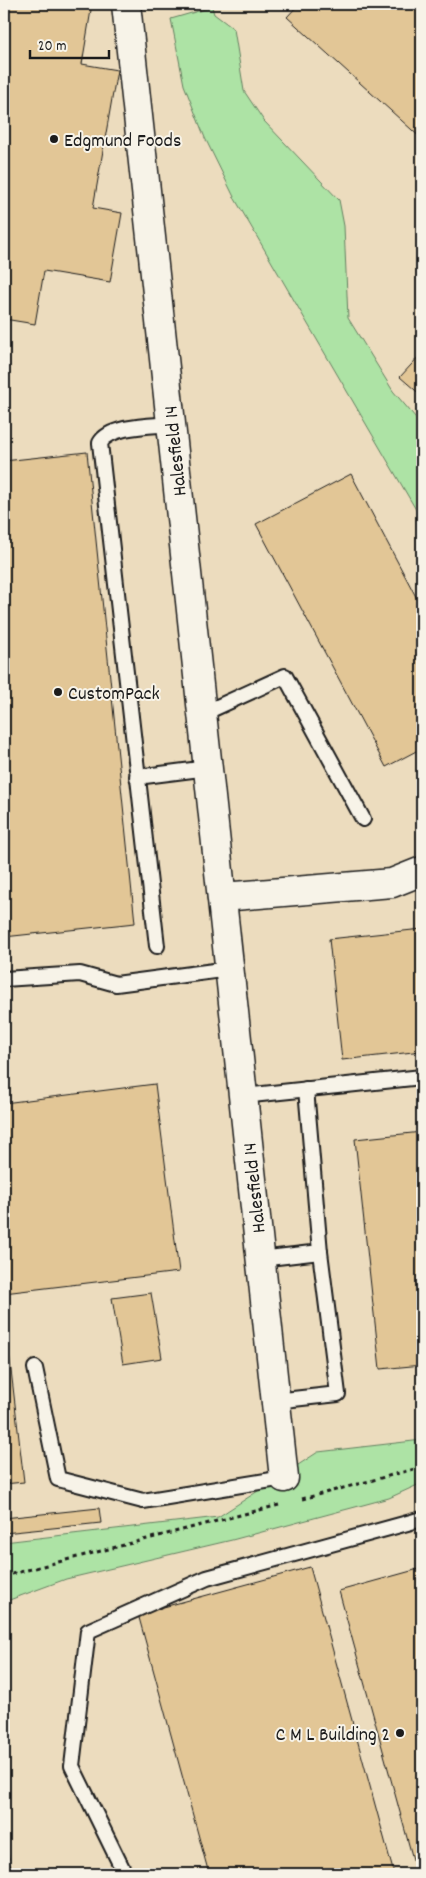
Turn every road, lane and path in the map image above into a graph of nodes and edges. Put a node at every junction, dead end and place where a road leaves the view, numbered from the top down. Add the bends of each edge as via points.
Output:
1 (126, 4) edge
2 (171, 424) junction
3 (202, 714) junction
4 (208, 768) junction
5 (137, 777) junction
6 (363, 819) dead end
7 (422, 871) edge
8 (222, 898) junction
9 (157, 946) dead end
10 (229, 969) junction
11 (4, 979) edge
12 (422, 1077) edge
13 (306, 1089) junction
14 (243, 1096) junction
15 (320, 1252) junction
16 (260, 1259) junction
17 (35, 1368) dead end
18 (275, 1400) junction
19 (422, 1468) edge
20 (290, 1493) junction
21 (422, 1519) edge
22 (4, 1576) edge
23 (4, 1840) edge
24 (11, 1874) edge
25 (125, 1874) edge

1 - 2 street, Halesfield 14
2 - 3 street, Halesfield 14
2 - 5 lane via 116,430 104,436 100,443
3 - 4 street, Halesfield 14
3 - 6 lane via 285,676
4 - 5 lane
4 - 8 street, Halesfield 14
5 - 9 lane
7 - 8 street via 392,883
8 - 10 street, Halesfield 14
10 - 11 lane via 116,984 80,974
10 - 14 street, Halesfield 14
12 - 13 lane
13 - 14 lane
13 - 15 lane
14 - 16 street, Halesfield 14
15 - 16 lane
15 - 18 lane via 338,1394
16 - 18 street, Halesfield 14
17 - 20 lane via 58,1479 143,1501
18 - 20 street, Halesfield 14
19 - 20 path
20 - 22 path
21 - 25 lane via 207,1578 88,1630 72,1766
23 - 24 path

